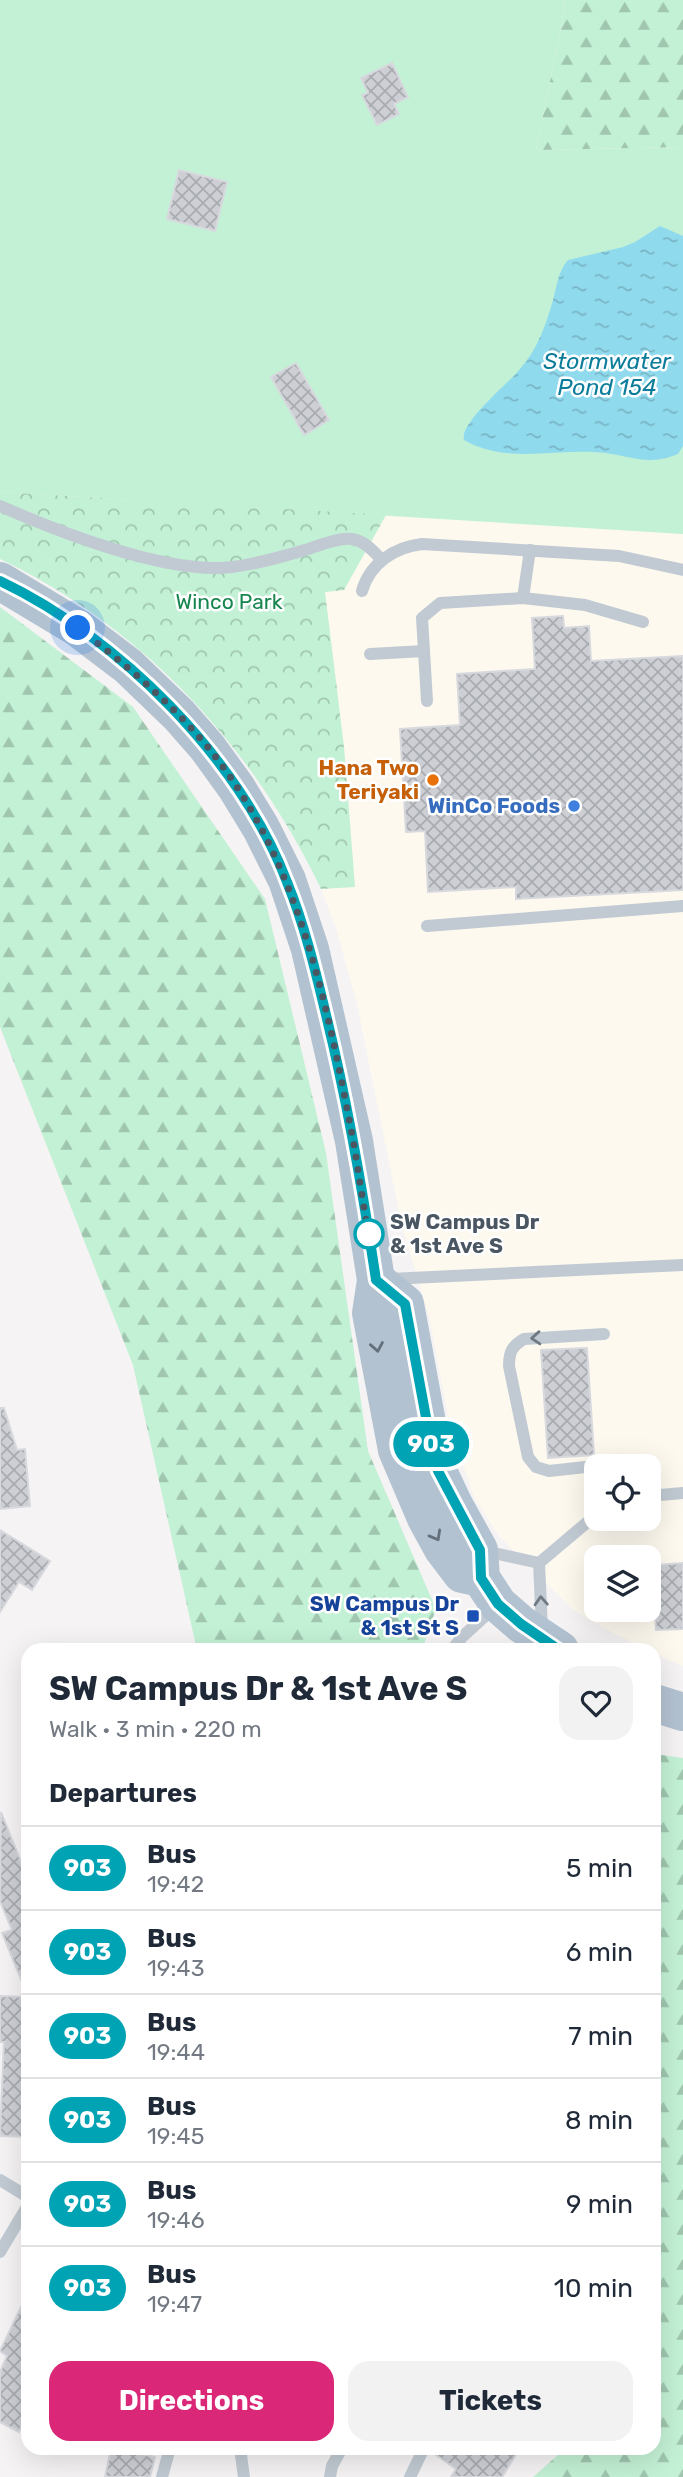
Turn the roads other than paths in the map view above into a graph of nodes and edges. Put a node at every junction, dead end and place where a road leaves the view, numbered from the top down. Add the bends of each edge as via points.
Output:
1 (0, 506) edge
2 (530, 550) junction
3 (382, 560) junction
4 (683, 570) edge
5 (0, 581) edge
6 (362, 591) dead end
7 (523, 598) junction
8 (643, 622) dead end
9 (424, 651) junction
10 (370, 654) dead end
11 (427, 701) dead end
12 (683, 906) edge
13 (427, 926) dead end
14 (683, 1265) edge
15 (376, 1280) junction
16 (604, 1334) dead end
17 (584, 1467) edge
18 (683, 1493) edge
19 (661, 1495) edge
20 (584, 1525) edge
21 (539, 1563) junction
22 (486, 1577) junction
23 (457, 1643) edge
24 (549, 1643) edge
25 (551, 1643) edge
26 (661, 1705) edge
27 (683, 1712) edge
28 (0, 2180) edge
29 (21, 2193) edge
30 (21, 2217) edge
31 (0, 2252) edge
32 (168, 2455) edge
33 (241, 2455) edge
34 (338, 2455) edge
35 (421, 2455) edge
36 (162, 2477) edge
37 (244, 2477) edge
38 (330, 2477) edge
39 (410, 2477) edge

1 - 3 lane via 103,545 206,568 276,559 345,538 361,541
2 - 3 lane via 422,544 407,546
2 - 4 lane via 619,556
2 - 7 lane
3 - 6 lane
5 - 15 main road via 78,628 128,666 207,747 261,828 287,880 310,949 354,1141
7 - 8 lane via 584,605
7 - 9 lane via 440,603 422,618
9 - 10 lane
9 - 11 lane
12 - 13 lane
14 - 15 lane
15 - 22 main road via 371,1313 397,1450 443,1549 462,1574
16 -> 17 lane via 524,1339 514,1344 509,1354 528,1457 536,1467 549,1471
18 - 19 lane
20 - 21 lane
21 - 22 lane
25 -> 21 lane
22 - 23 lane
22 - 24 main road
26 - 27 main road
28 - 29 lane
30 - 31 lane
32 - 36 lane
33 - 37 lane
34 - 38 lane
35 - 39 lane

